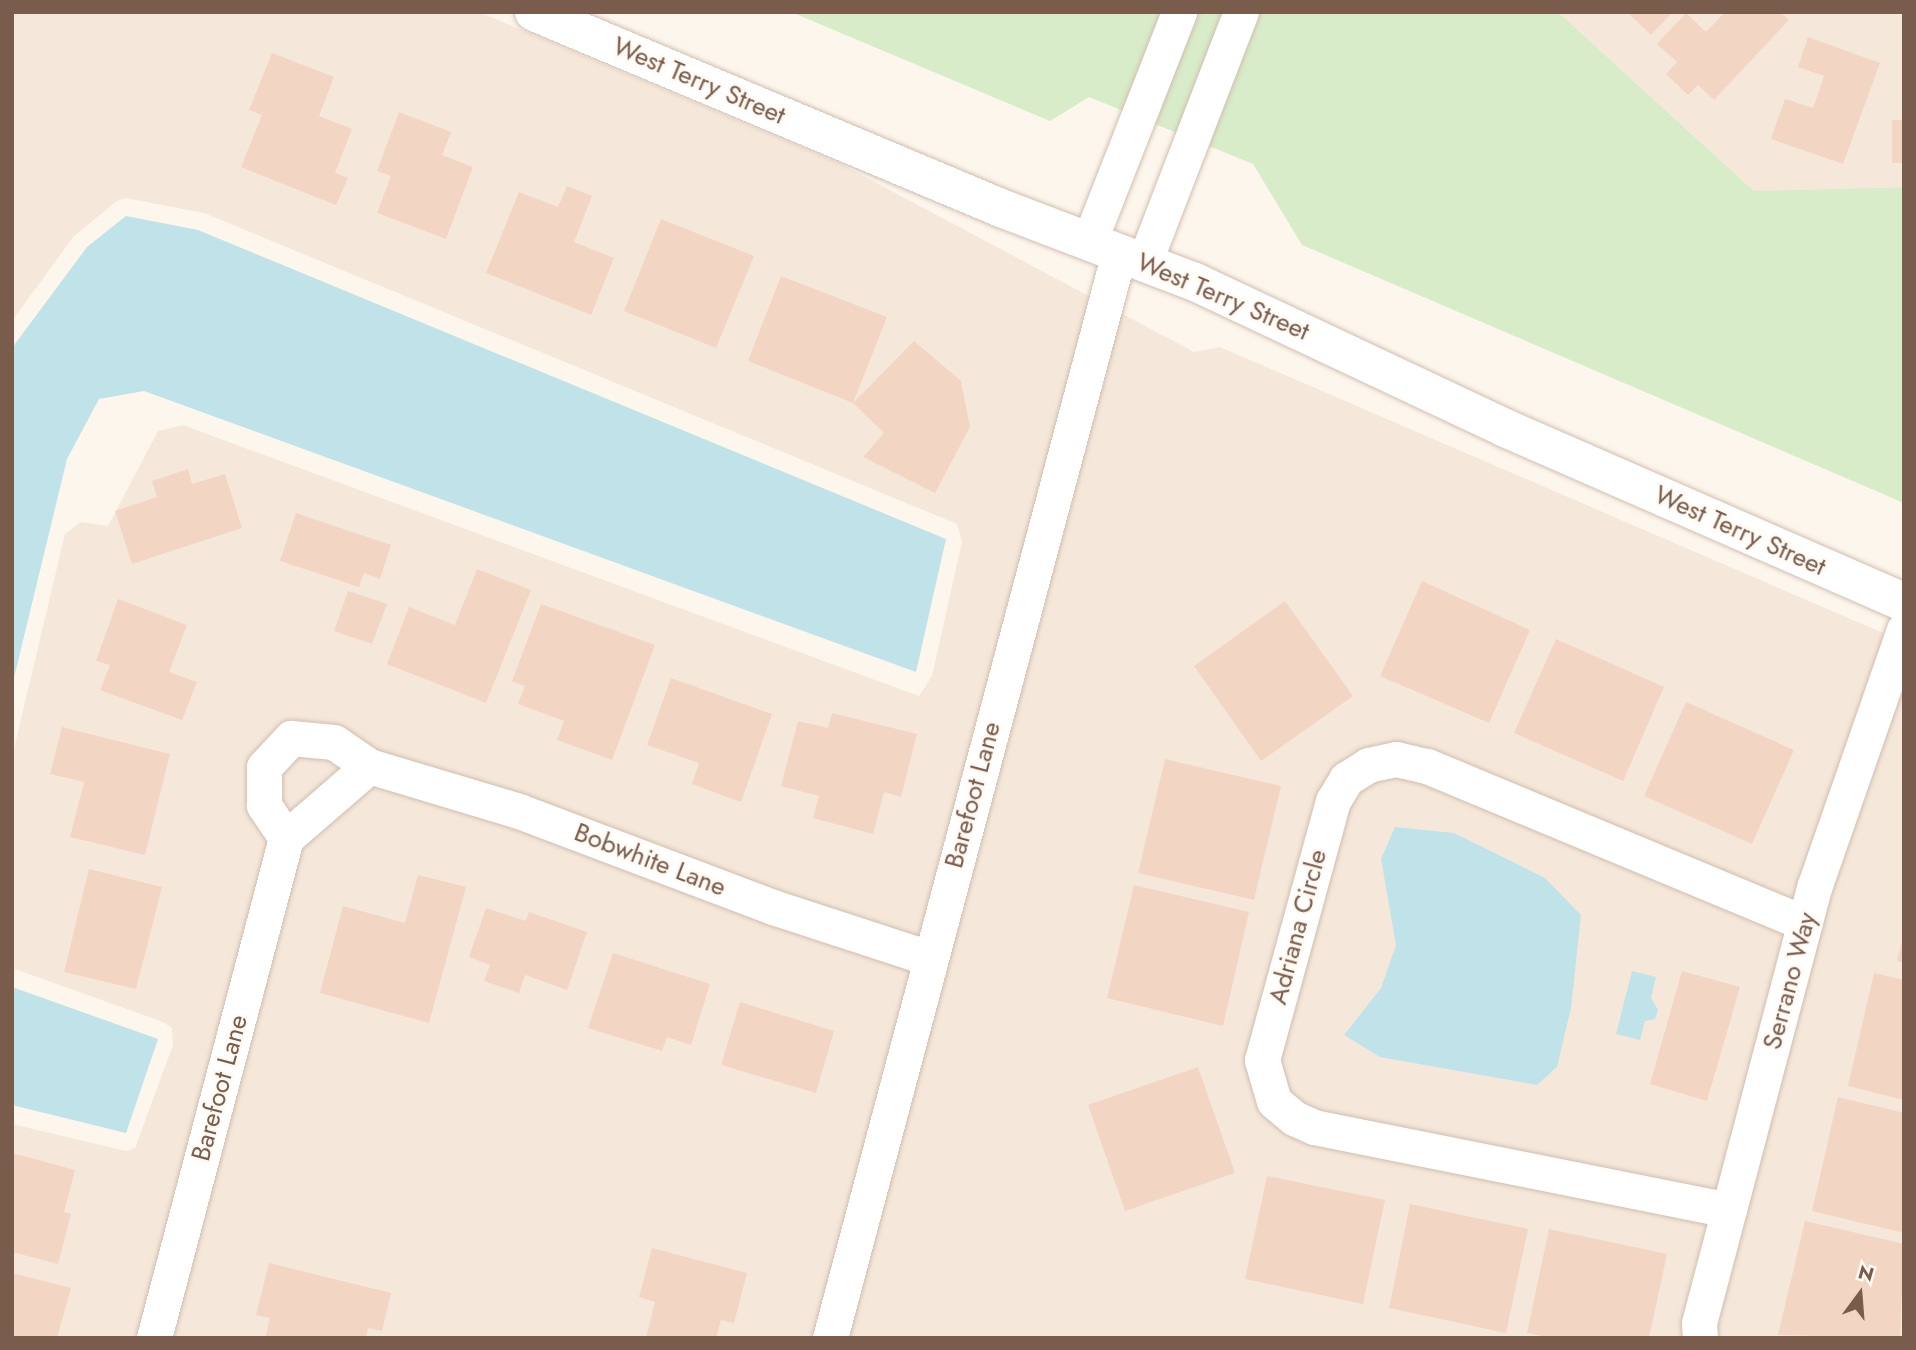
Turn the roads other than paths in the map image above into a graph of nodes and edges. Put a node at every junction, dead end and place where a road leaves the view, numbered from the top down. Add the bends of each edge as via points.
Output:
1 (534, 12) edge
2 (1179, 12) edge
3 (1241, 12) edge
4 (1117, 252) junction
5 (1904, 603) edge
6 (1904, 630) edge
7 (369, 766) junction
8 (286, 838) junction
9 (1805, 923) junction
10 (929, 958) junction
11 (1729, 1210) junction
12 (154, 1338) edge
13 (830, 1338) edge
14 (1700, 1338) edge

1 - 4 street, West Terry Street
2 - 4 street
3 - 4 street
4 - 5 street, West Terry Street via 1330,343 1505,428
4 - 10 street, Barefoot Lane
6 - 9 street, Serrano Way
7 - 8 street
7 - 8 street, Bobwhite Lane via 334,743 291,738 264,767 264,806
7 - 10 street, Bobwhite Lane via 519,811 773,907
8 - 12 street, Barefoot Lane
9 - 11 street, Serrano Way
9 - 11 street, Adriana Circle via 1427,766 1396,759 1368,765 1346,779 1333,801 1262,1060 1274,1101 1314,1127
10 - 13 street, Barefoot Lane
11 - 14 street, Serrano Way via 1699,1323

